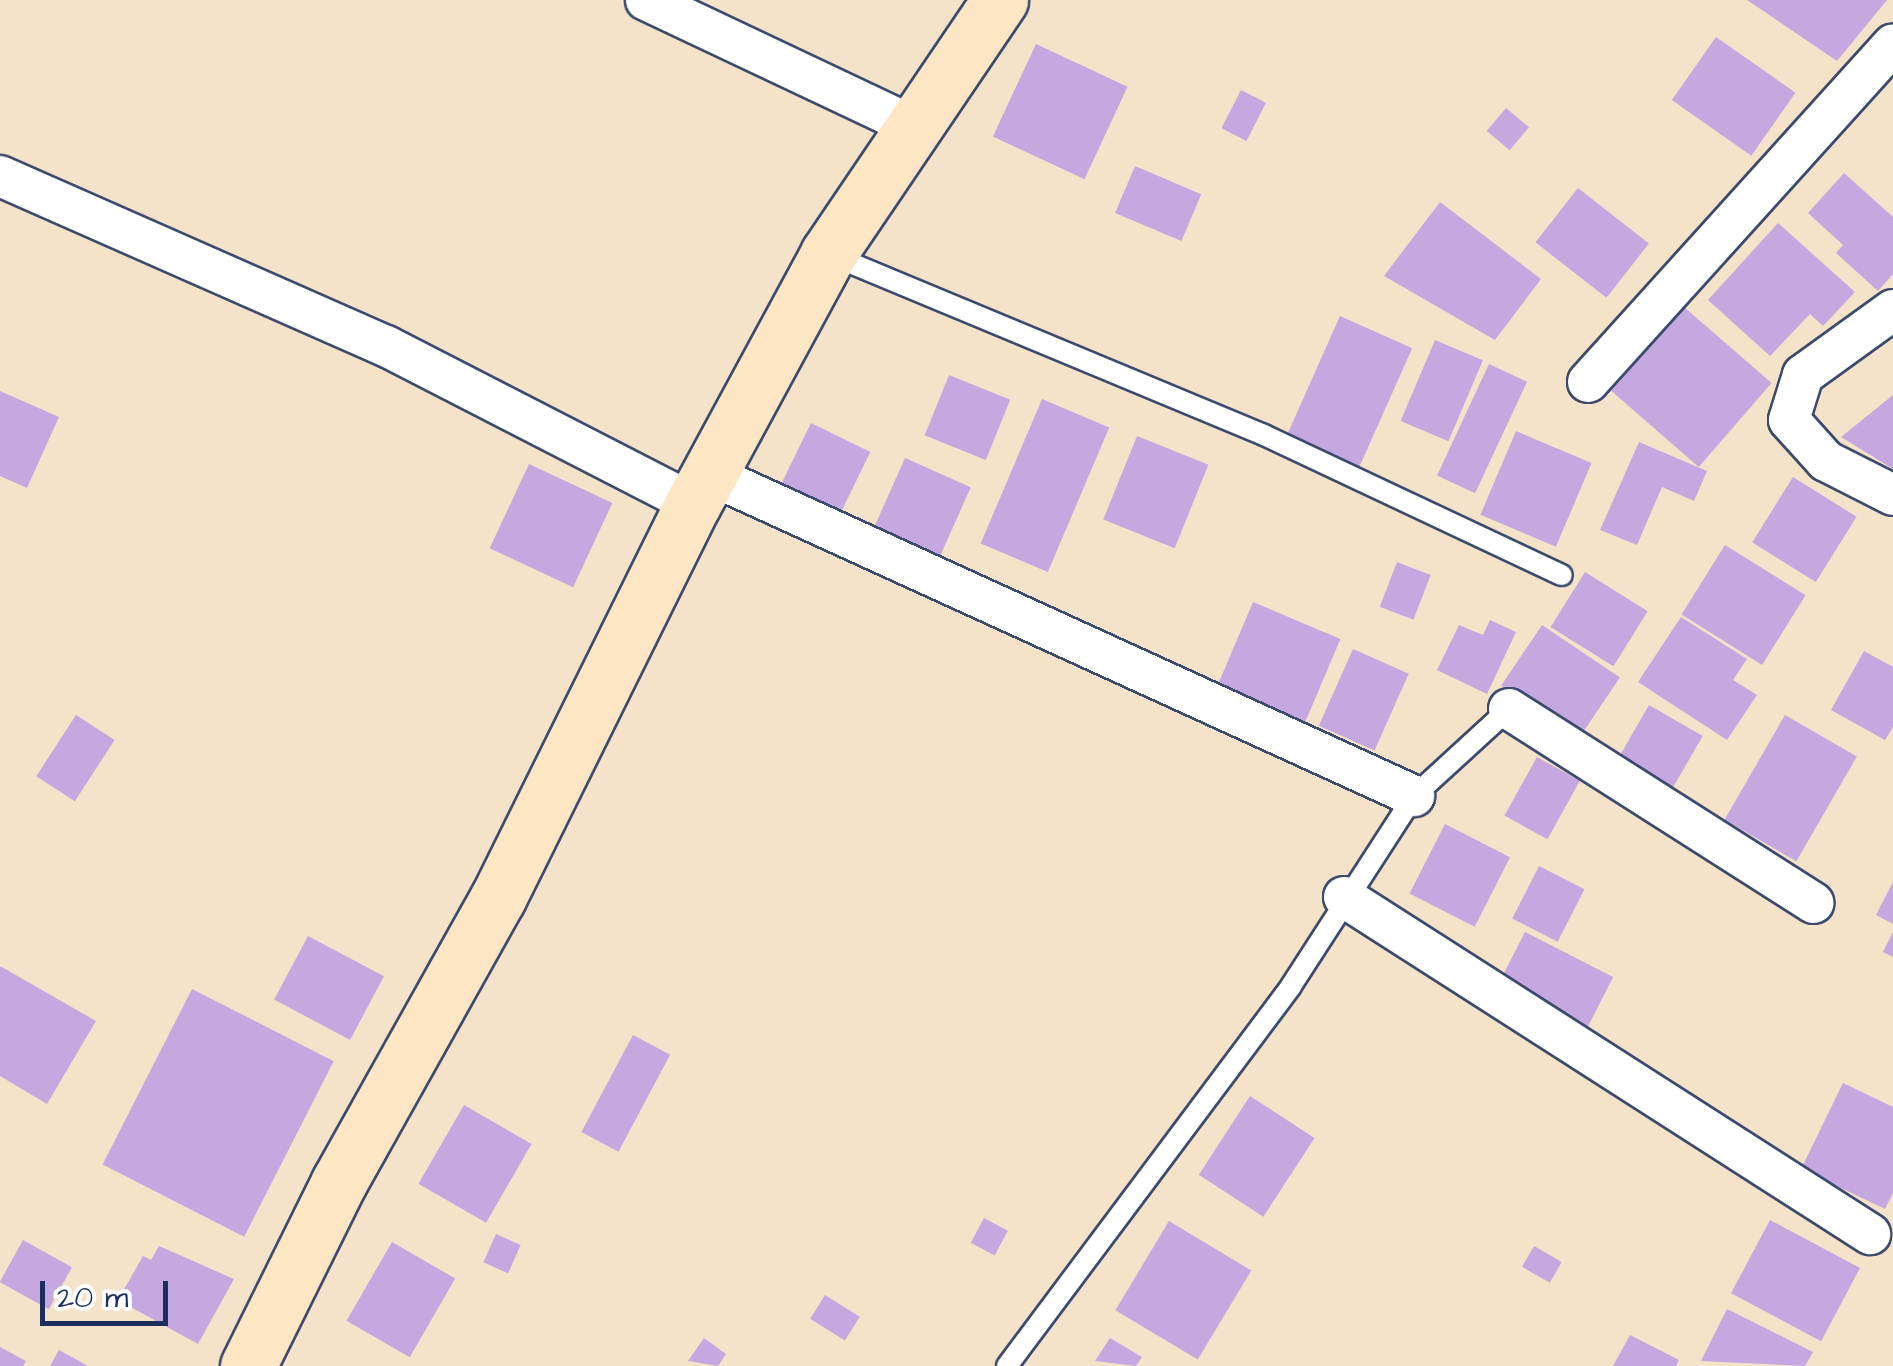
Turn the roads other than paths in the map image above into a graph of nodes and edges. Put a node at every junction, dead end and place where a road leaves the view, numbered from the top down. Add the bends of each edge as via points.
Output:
1 (646, 0) edge
2 (1000, 0) edge
3 (1893, 45) edge
4 (911, 125) junction
5 (0, 176) edge
6 (828, 254) junction
7 (1893, 310) edge
8 (1588, 382) dead end
9 (702, 490) junction
10 (1893, 495) edge
11 (1562, 574) dead end
12 (1509, 709) joint
13 (1414, 796) junction
14 (1344, 898) junction
15 (1814, 902) dead end
16 (1870, 1234) dead end
17 (248, 1366) edge
18 (1007, 1366) edge

1 - 4 street
2 - 4 street
3 - 8 street
4 - 6 street
5 - 9 street
6 - 9 street
6 - 11 lane via 1264,436
7 - 10 street via 1802,375 1790,420 1826,461
9 - 13 street
9 - 17 street via 498,898 339,1182
12 - 13 lane
12 - 15 street
13 - 14 lane
14 - 16 street
14 - 18 lane via 1291,986

